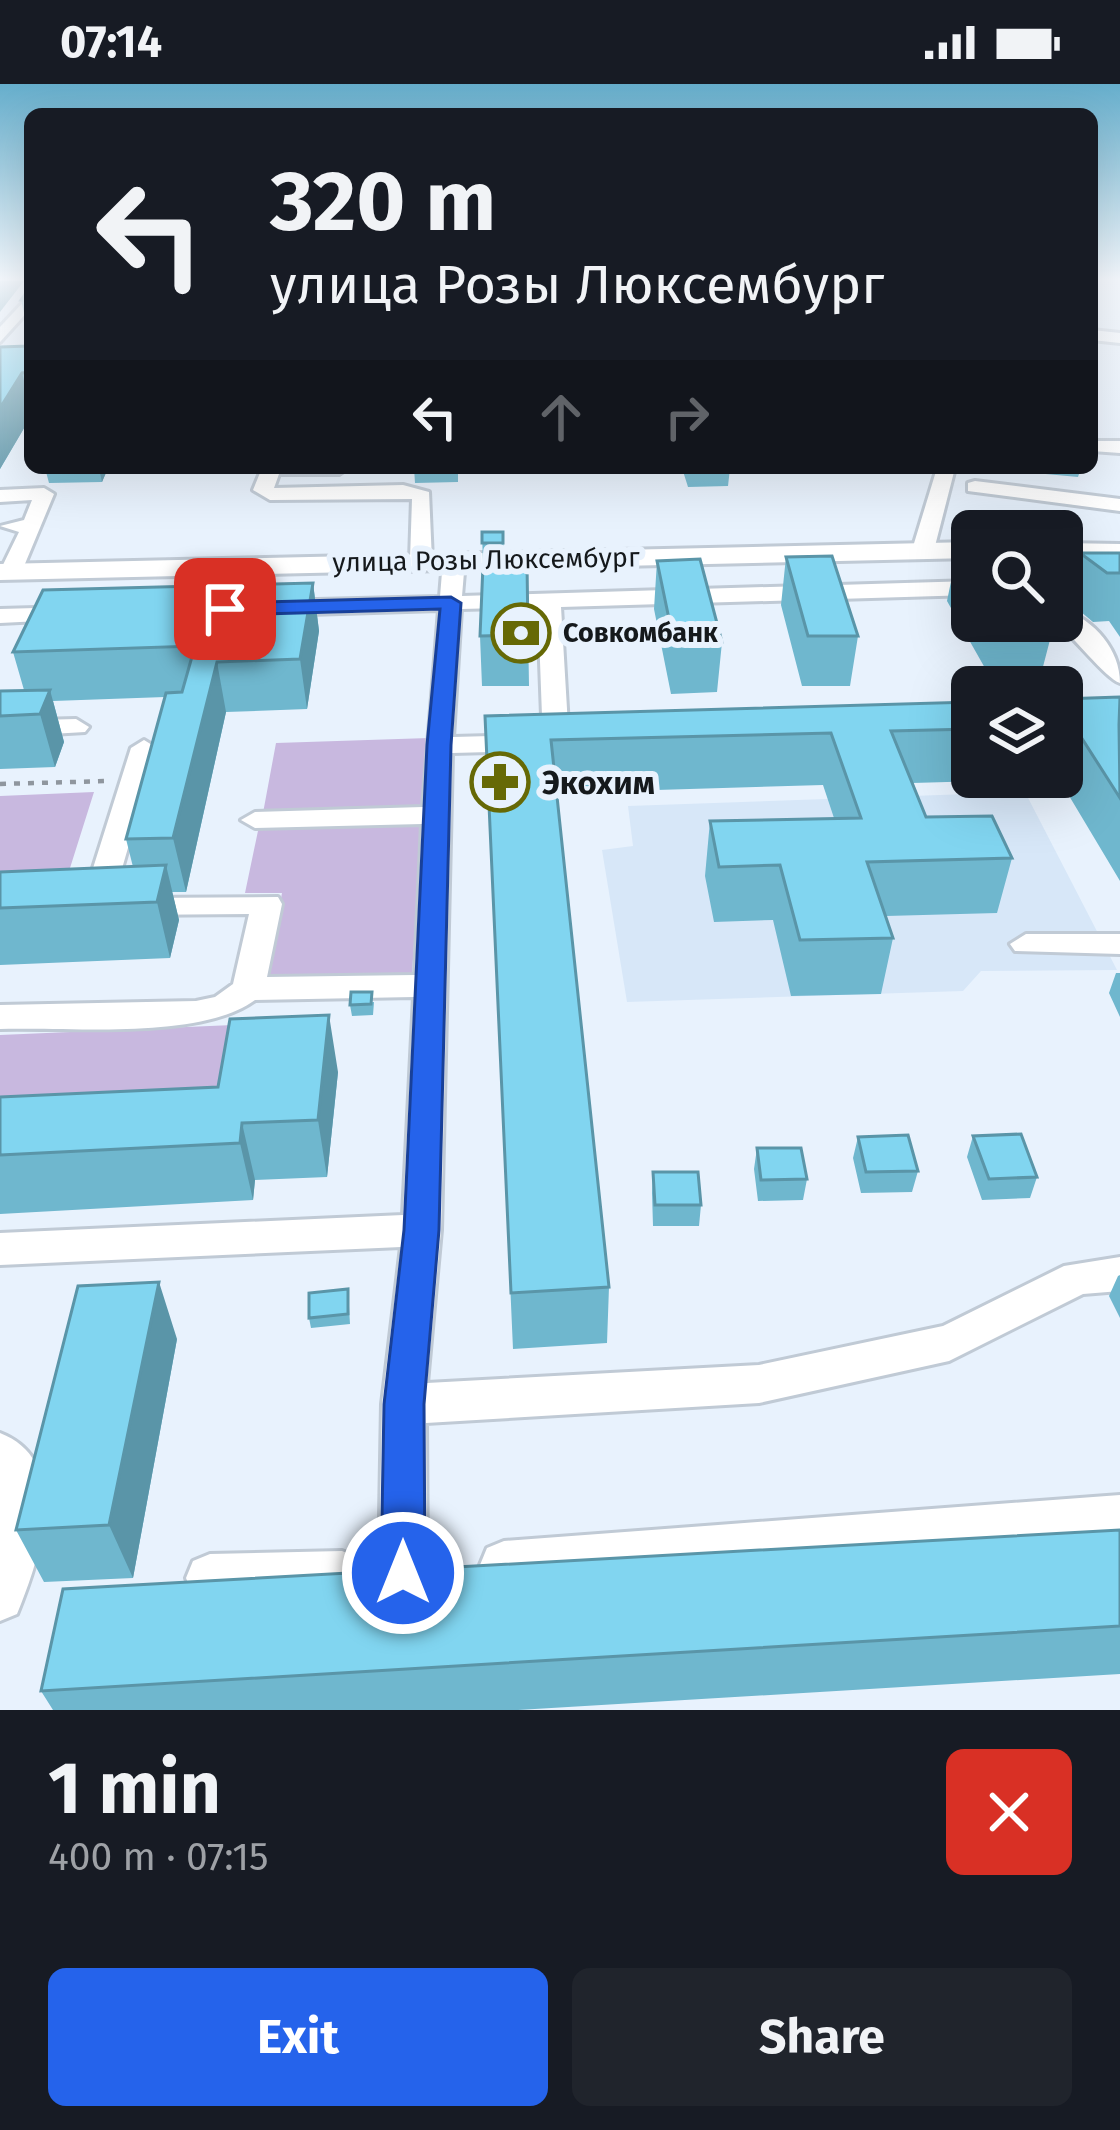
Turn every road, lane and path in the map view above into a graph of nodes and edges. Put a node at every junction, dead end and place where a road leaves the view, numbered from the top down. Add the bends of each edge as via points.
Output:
1 (269, 474) edge
2 (944, 474) edge
3 (975, 487) dead end
4 (0, 496) edge
5 (1120, 505) edge
6 (923, 550) junction
7 (951, 550) edge
8 (1083, 551) edge
9 (1120, 552) edge
10 (454, 560) junction
11 (421, 561) junction
12 (5, 571) edge
13 (951, 588) edge
14 (1120, 589) edge
15 (1083, 590) edge
16 (549, 598) junction
17 (451, 603) junction
18 (261, 608) edge
19 (95, 613) edge
20 (0, 616) edge
21 (1083, 632) edge
22 (1120, 676) edge
23 (76, 727) dead end
24 (0, 729) edge
25 (439, 745) junction
26 (145, 748) edge
27 (135, 780) junction
28 (0, 784) edge
29 (436, 815) junction
30 (256, 820) dead end
31 (1026, 944) dead end
32 (1120, 944) edge
33 (430, 986) junction
34 (248, 989) junction
35 (0, 1017) edge
36 (422, 1230) junction
37 (0, 1249) edge
38 (1120, 1274) edge
39 (404, 1404) junction
40 (0, 1454) edge
41 (1120, 1518) edge
42 (403, 1573) junction
43 (210, 1578) edge
44 (0, 1597) edge

1 - 11 street via 263,490 270,494 422,496
2 - 6 street
3 - 5 street
4 - 12 street via 44,494 21,526
6 - 7 main road, улица Розы Люксембург
6 - 10 main road, улица Розы Люксембург
8 - 9 main road
10 - 11 main road, улица Розы Люксембург
10 - 17 street
11 - 12 main road, улица Розы Люксембург
13 - 16 street, улица Розы Люксембург
14 - 15 street
16 - 17 street, улица Розы Люксембург
16 - 25 street via 568,742
17 - 18 street, улица Розы Люксембург
17 - 25 street
19 - 20 street
21 - 22 street
23 - 24 street
25 - 29 street
26 - 27 street
27 - 28 path
27 - 34 street via 83,909 267,904
29 - 30 street
29 - 33 street
31 - 32 street
33 - 34 street
33 - 36 street
34 - 35 street via 196,1013
36 - 37 street
36 - 39 street
38 - 39 street via 1078,1279 949,1343 759,1384
39 - 42 street
40 - 44 street via 19,1475 24,1505
41 - 42 street
42 - 43 street

